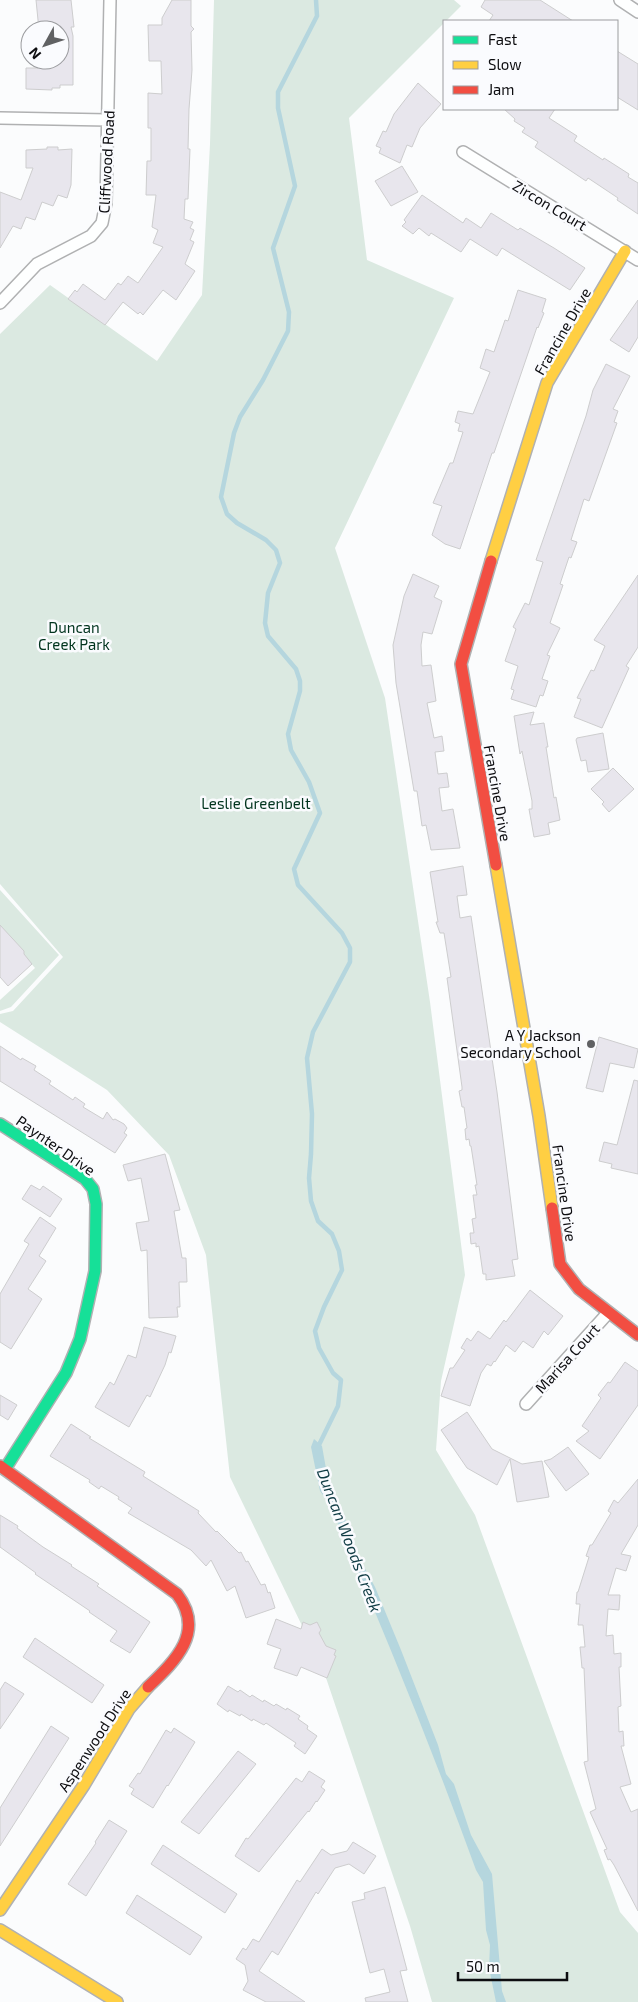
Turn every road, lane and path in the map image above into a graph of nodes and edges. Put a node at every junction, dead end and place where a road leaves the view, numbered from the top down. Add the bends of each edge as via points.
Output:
1 (110, 0) edge
2 (620, 0) edge
3 (638, 12) edge
4 (0, 118) edge
5 (108, 120) junction
6 (462, 152) dead end
7 (626, 251) junction
8 (638, 260) edge
9 (0, 303) edge
10 (0, 1124) edge
11 (608, 1313) junction
12 (638, 1335) edge
13 (526, 1404) dead end
14 (3, 1467) edge
15 (0, 1910) edge
16 (0, 1930) edge
17 (117, 2002) edge

1 - 5 street, Cliffwood Road
2 - 3 street
4 - 5 street
5 - 9 street, Cliffwood Road via 106,203 102,223 91,236 37,264
6 - 7 street, Zircon Court
7 - 8 street, Zircon Court
7 - 11 street, Francine Drive via 548,383 461,664 560,1264 579,1289
10 - 14 street, Paynter Drive via 85,1179 93,1189 96,1204 95,1271 80,1339 66,1373
11 - 12 street, Francine Drive
11 - 13 street, Marisa Court
14 - 15 street, Aspenwood Drive via 178,1594 190,1614 189,1629 181,1650 130,1708
16 - 17 street

